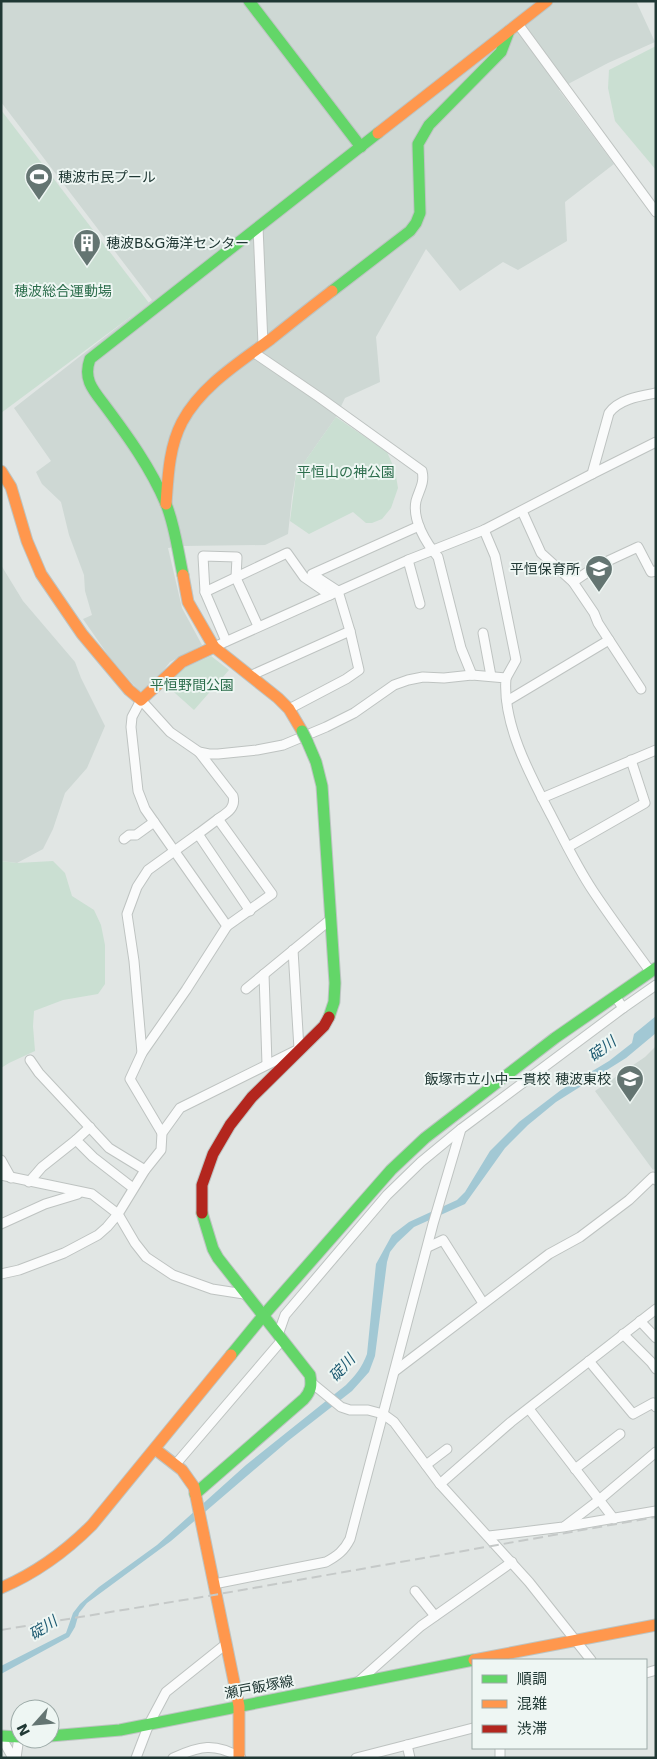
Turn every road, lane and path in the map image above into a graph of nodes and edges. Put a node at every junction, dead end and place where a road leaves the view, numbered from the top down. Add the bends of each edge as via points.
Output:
1 (249, 1) edge
2 (548, 1) edge
3 (513, 28) junction
4 (362, 147) junction
5 (656, 212) edge
6 (258, 227) junction
7 (263, 344) junction
8 (253, 352) junction
9 (656, 393) edge
10 (656, 442) edge
11 (1, 471) edge
12 (592, 474) junction
13 (166, 505) junction
14 (522, 511) junction
15 (419, 526) junction
16 (484, 530) junction
17 (432, 550) junction
18 (408, 560) junction
19 (656, 571) edge
20 (236, 578) junction
21 (573, 582) junction
22 (205, 592) junction
23 (334, 593) junction
24 (420, 604) dead end
25 (258, 626) junction
26 (350, 631) junction
27 (483, 633) dead end
28 (609, 640) junction
29 (226, 641) junction
30 (214, 647) junction
31 (472, 675) junction
32 (252, 676) junction
33 (491, 676) junction
34 (506, 678) junction
35 (641, 689) dead end
36 (141, 700) junction
37 (507, 702) junction
38 (289, 709) junction
39 (656, 750) edge
40 (199, 752) junction
41 (630, 760) junction
42 (542, 798) junction
43 (218, 819) junction
44 (154, 822) junction
45 (198, 834) junction
46 (124, 839) dead end
47 (568, 847) junction
48 (174, 850) junction
49 (250, 911) junction
50 (331, 919) junction
51 (227, 926) junction
52 (293, 950) junction
53 (653, 970) edge
54 (264, 974) junction
55 (656, 985) edge
56 (246, 989) dead end
57 (615, 996) junction
58 (623, 1008) junction
59 (299, 1049) junction
60 (142, 1053) junction
61 (30, 1060) dead end
62 (267, 1064) junction
63 (90, 1127) junction
64 (461, 1129) junction
65 (162, 1133) junction
66 (76, 1140) junction
67 (1, 1160) edge
68 (145, 1170) junction
69 (1, 1175) edge
70 (655, 1177) edge
71 (11, 1178) junction
72 (29, 1182) junction
73 (133, 1188) junction
74 (80, 1193) junction
75 (118, 1214) junction
76 (2, 1223) edge
77 (428, 1247) junction
78 (306, 1268) junction
79 (1, 1274) edge
80 (317, 1278) junction
81 (244, 1294) junction
82 (483, 1303) junction
83 (656, 1309) edge
84 (263, 1316) junction
85 (640, 1321) junction
86 (623, 1334) junction
87 (280, 1338) junction
88 (656, 1338) edge
89 (589, 1361) junction
90 (656, 1369) edge
91 (395, 1372) junction
92 (313, 1384) junction
93 (656, 1407) edge
94 (529, 1409) junction
95 (383, 1414) junction
96 (620, 1434) dead end
97 (155, 1449) junction
98 (447, 1449) dead end
99 (656, 1452) edge
100 (175, 1465) junction
101 (426, 1465) junction
102 (574, 1469) junction
103 (440, 1484) junction
104 (196, 1500) junction
105 (599, 1500) junction
106 (656, 1511) edge
107 (614, 1519) junction
108 (563, 1527) junction
109 (489, 1536) junction
110 (512, 1562) junction
111 (214, 1584) junction
112 (1, 1588) edge
113 (415, 1591) dead end
114 (435, 1616) junction
115 (656, 1625) edge
116 (575, 1641) junction
117 (226, 1644) junction
118 (502, 1658) edge
119 (488, 1659) edge
120 (590, 1659) edge
121 (472, 1660) edge
122 (358, 1682) junction
123 (238, 1706) junction
124 (149, 1724) junction
125 (472, 1728) edge
126 (60, 1735) edge
127 (1, 1737) edge
128 (407, 1745) junction
129 (239, 1757) edge
130 (15, 1758) edge
131 (136, 1758) edge
132 (173, 1758) edge
133 (356, 1758) edge
134 (410, 1758) edge

1 - 4 street
2 - 3 street
3 - 4 street
3 - 5 street
3 - 7 street via 501,52 429,125 418,144 420,213 410,231
4 - 6 street
6 - 7 street
6 - 13 street via 98,351 86,369 91,388 146,465
7 - 8 street
8 - 13 street via 203,393 187,413 177,435 168,473
8 - 15 street via 422,471 424,477 415,515
9 - 12 street via 630,399 612,409
10 - 12 street
11 - 36 street via 11,487 27,542 41,574 82,634
12 - 14 street
13 - 30 street via 188,602
14 - 16 street
14 - 21 street via 541,553
15 - 17 street
15 - 23 street via 312,574
16 - 17 street
16 - 34 street via 495,556 516,660
17 - 18 street
17 - 31 street via 438,557 461,648
18 - 23 street
18 - 24 street
19 - 21 street via 651,572 638,547 594,567
20 - 22 street
20 - 22 street via 237,558 203,556
20 - 23 street via 287,553 304,577
20 - 25 street
21 - 28 street
22 - 29 street
23 - 25 street
23 - 26 street
25 - 29 street
26 - 32 street
26 - 38 street via 359,670
27 - 33 street
28 - 35 street
28 - 37 street
29 - 30 street
30 - 32 street
30 - 36 street via 182,662
31 - 33 street
31 - 40 street via 423,677 394,685 354,713 282,745 218,754
32 - 38 street
33 - 34 street
34 - 37 street
36 - 40 street via 170,732
36 - 44 street via 132,717 134,764 138,791
37 - 42 street via 526,766
38 - 50 street via 305,736 322,786
39 - 41 street
40 - 43 street via 233,796 233,807
41 - 42 street
41 - 47 street via 645,803
42 - 47 street
43 - 45 street
43 - 49 street via 272,894
44 - 46 street
44 - 48 street
45 - 48 street
45 - 49 street
47 - 53 street via 593,890
48 - 51 street
48 - 60 street via 148,870 137,887 127,914
49 - 51 street
50 - 52 street
50 - 59 street via 336,992 332,1014
51 - 60 street
52 - 54 street
52 - 59 street
53 - 57 street
54 - 56 street
54 - 62 street
55 - 58 street
57 - 58 street
57 - 78 street via 425,1138 391,1170
58 - 64 street
59 - 62 street
59 - 81 street via 242,1107 214,1151 204,1179 201,1208 206,1234
60 - 65 street via 130,1079
61 - 63 street
62 - 65 street via 184,1105
63 - 66 street
63 - 68 street via 109,1148
64 - 77 street
64 - 80 street via 386,1196
65 - 68 street via 161,1150
66 - 72 street via 42,1167
66 - 73 street
67 - 71 street
68 - 73 street
69 - 71 street
70 - 82 street via 580,1236 549,1254
71 - 72 street
72 - 74 street
73 - 75 street
74 - 75 street via 92,1194
74 - 76 street
75 - 79 street via 87,1242 19,1270
75 - 81 street via 146,1257 173,1275 212,1289
77 - 82 street via 443,1240
77 - 91 street
78 - 80 street
78 - 84 street
80 - 87 street via 285,1315
81 - 84 street
82 - 91 street
83 - 85 street
84 - 87 street
84 - 97 street
85 - 86 street
85 - 88 street
86 - 89 street
86 - 90 street
87 - 92 street via 310,1375
87 - 100 street
89 - 93 street via 633,1414 653,1403
89 - 94 street
91 - 95 street
92 - 95 street via 340,1407
92 - 104 street via 304,1399
94 - 102 street
94 - 103 street
95 - 101 street via 394,1422
95 - 111 street via 350,1539 342,1552 326,1562
96 - 102 street
97 - 100 street
97 - 112 street via 71,1546 46,1565
98 - 101 street
99 - 105 street
100 - 104 street via 191,1480
101 - 103 street
102 - 105 street
103 - 109 street
104 - 111 street
105 - 107 street
105 - 108 street
106 - 107 street
107 - 108 street
108 - 109 street
109 - 110 street
110 - 114 street
110 - 116 street
111 - 117 street
113 - 114 street
114 - 122 street
115 - 116 street, 瀬戸飯塚線
116 - 118 street, 瀬戸飯塚線
116 - 120 street
117 - 123 street
117 - 124 street via 166,1692
118 - 119 street, 瀬戸飯塚線
121 - 122 street, 瀬戸飯塚線
122 - 123 street, 瀬戸飯塚線
123 - 124 street, 瀬戸飯塚線
123 - 129 street
124 - 126 street, 瀬戸飯塚線
124 - 131 street
125 - 128 street
127 - 130 street
128 - 133 street
128 - 134 street
129 - 132 street via 219,1748 203,1747

